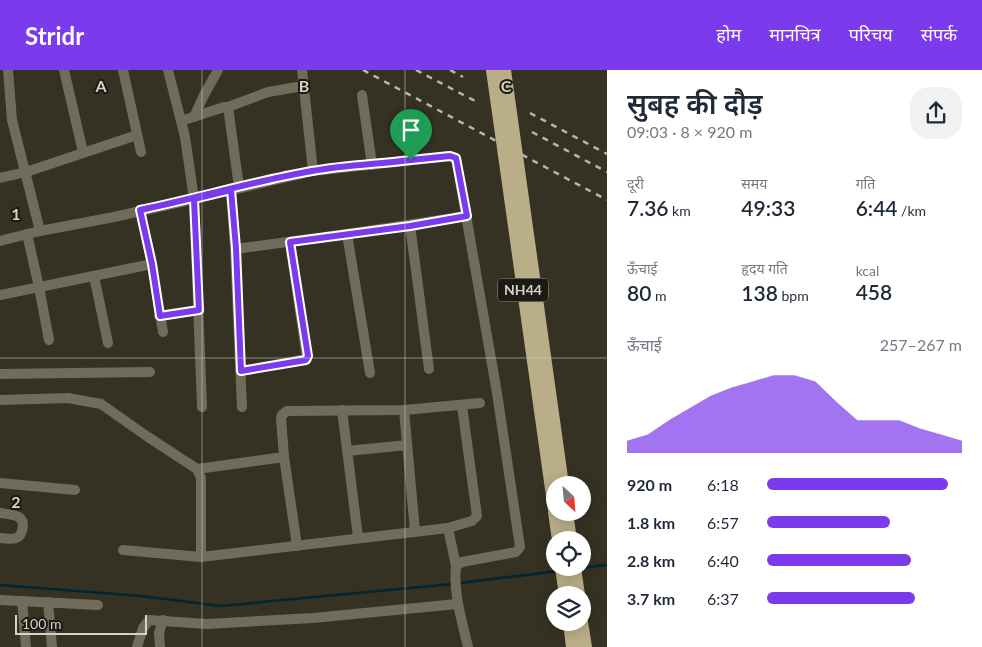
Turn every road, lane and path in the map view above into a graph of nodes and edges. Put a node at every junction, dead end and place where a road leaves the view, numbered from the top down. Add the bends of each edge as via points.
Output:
1 (8, 70) edge
2 (64, 70) edge
3 (123, 70) edge
4 (168, 70) edge
5 (218, 70) edge
6 (302, 70) edge
7 (493, 70) edge
8 (504, 70) edge
9 (303, 86) junction
10 (362, 95) dead end
11 (228, 108) junction
12 (194, 117) junction
13 (181, 121) junction
14 (137, 134) junction
15 (83, 152) junction
16 (141, 152) dead end
17 (372, 164) junction
18 (313, 170) junction
19 (26, 172) junction
20 (0, 178) edge
21 (235, 188) junction
22 (194, 199) junction
23 (140, 210) junction
24 (467, 216) junction
25 (410, 226) junction
26 (40, 231) junction
27 (27, 234) junction
28 (347, 234) junction
29 (0, 241) edge
30 (290, 242) junction
31 (236, 248) junction
32 (152, 264) junction
33 (94, 276) junction
34 (40, 288) junction
35 (0, 295) edge
36 (199, 310) junction
37 (160, 316) junction
38 (163, 332) dead end
39 (49, 340) dead end
40 (108, 343) dead end
41 (429, 370) dead end
42 (241, 371) junction
43 (150, 372) dead end
44 (370, 373) dead end
45 (0, 374) edge
46 (0, 400) edge
47 (480, 403) dead end
48 (462, 406) junction
49 (202, 407) dead end
50 (242, 407) dead end
51 (342, 410) junction
52 (404, 410) junction
53 (407, 445) junction
54 (347, 451) junction
55 (284, 457) junction
56 (197, 469) junction
57 (550, 476) edge
58 (561, 476) edge
59 (0, 483) edge
60 (75, 490) dead end
61 (0, 513) edge
62 (448, 528) junction
63 (415, 531) junction
64 (358, 537) junction
65 (0, 538) edge
66 (296, 546) junction
67 (123, 550) dead end
68 (200, 557) junction
69 (456, 571) junction
70 (0, 600) edge
71 (22, 601) junction
72 (48, 602) junction
73 (457, 604) junction
74 (98, 605) dead end
75 (163, 620) junction
76 (575, 631) edge
77 (578, 631) edge
78 (26, 647) edge
79 (52, 647) edge
80 (137, 647) edge
81 (160, 647) edge
82 (468, 647) edge
83 (573, 647) edge
84 (584, 647) edge

1 - 19 street via 10,110
2 - 15 street
3 - 14 street
4 - 13 street
5 - 12 street
6 - 9 street
7 - 57 highway, NH44, bridge
8 - 58 highway, NH44, bridge
9 - 11 street via 268,92
9 - 18 street
10 - 17 street
11 - 12 street via 224,106
11 - 21 street
12 - 13 street
13 - 22 street
14 - 15 street
14 - 16 street
15 - 19 street
17 - 18 street
17 - 24 street via 456,158
18 - 21 street
19 - 20 street
19 - 26 street
21 - 22 street
21 - 31 street
22 - 23 street
22 - 36 street
23 - 26 street
23 - 32 street
24 - 25 street
24 - 69 street via 520,547 516,552 462,562
25 - 28 street
25 - 41 street
26 - 27 street
27 - 29 street
27 - 34 street
28 - 30 street
28 - 44 street
30 - 31 street
30 - 42 street via 307,359
31 - 42 street
32 - 33 street
32 - 37 street
33 - 34 street
33 - 40 street
34 - 35 street
34 - 39 street
36 - 37 street
36 - 49 street
37 - 38 street
42 - 50 street
43 - 45 street
46 - 56 street via 68,398 101,404
47 - 48 street
48 - 52 street
48 - 62 street via 477,516 472,521
51 - 52 street
51 - 54 street
51 - 55 street via 284,412 281,418
52 - 53 street
53 - 54 street
53 - 63 street
54 - 64 street
55 - 56 street
55 - 66 street
56 - 68 street via 201,478
59 - 60 street
61 - 65 street via 17,516 22,522 19,537
62 - 63 street
62 - 69 street
63 - 64 street
64 - 66 street
66 - 68 street
67 - 68 street
69 - 73 street
70 - 71 street
71 - 72 street
71 - 78 street
72 - 74 street
72 - 79 street
73 - 75 street via 207,624
73 - 82 street
75 - 80 street via 145,623
75 - 81 street via 159,633
76 - 83 highway
77 - 84 highway

